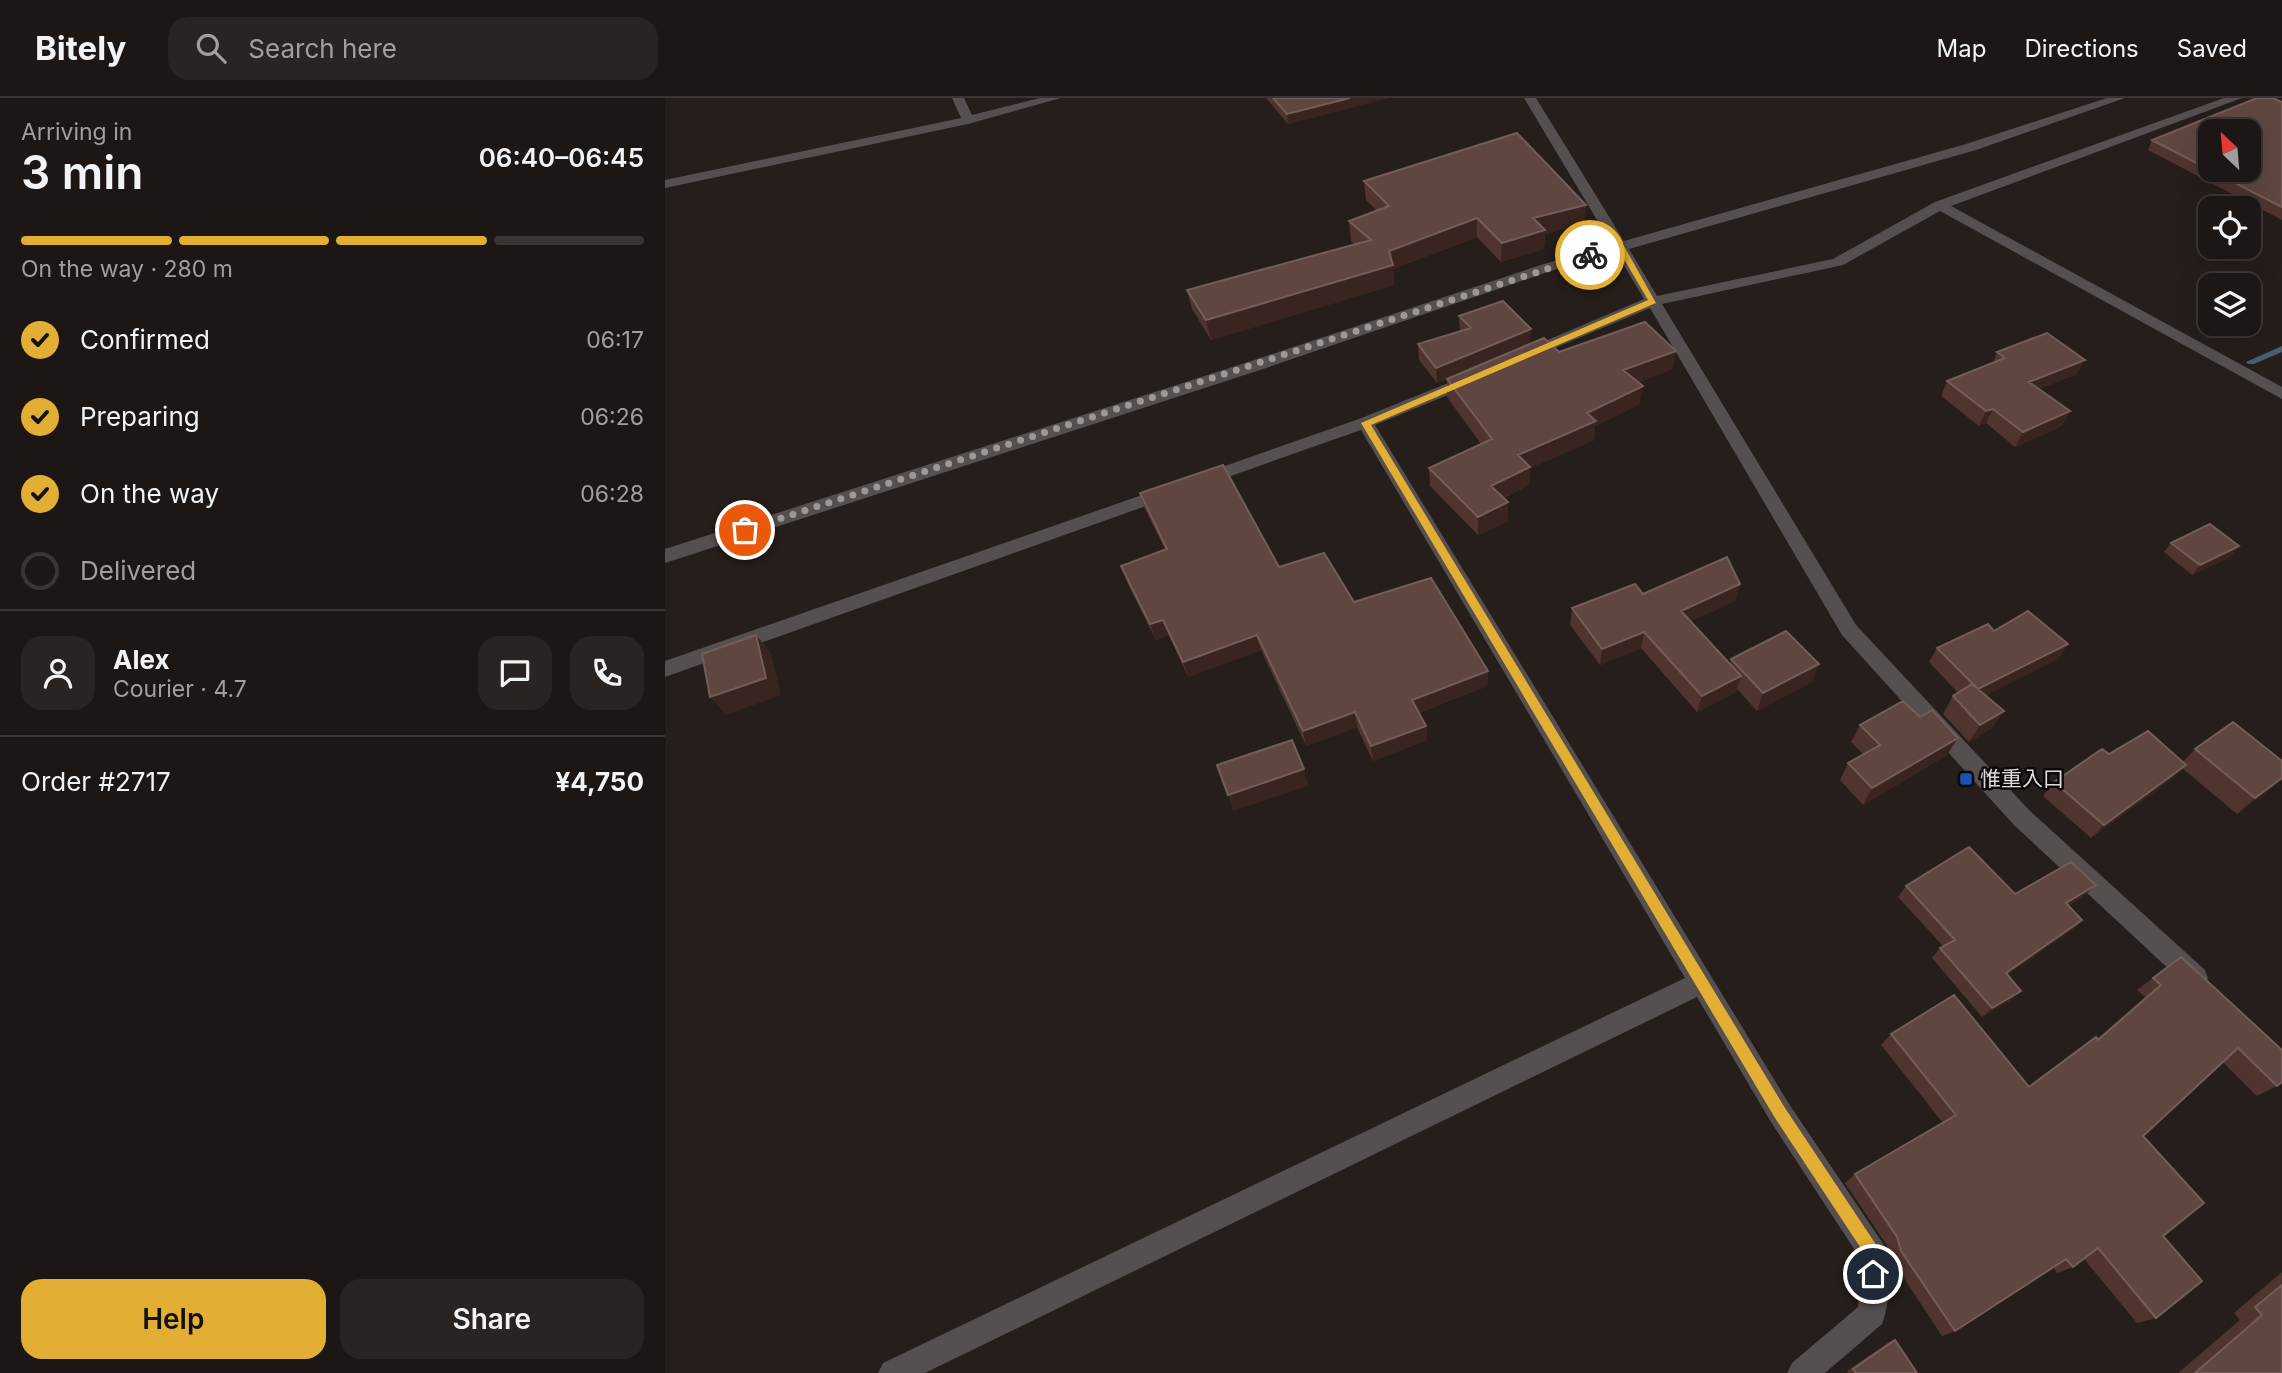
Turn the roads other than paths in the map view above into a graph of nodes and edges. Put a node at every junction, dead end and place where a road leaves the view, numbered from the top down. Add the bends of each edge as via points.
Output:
1 (958, 98) edge
2 (1055, 98) edge
3 (1530, 98) edge
4 (2119, 98) edge
5 (2236, 98) edge
6 (968, 120) junction
7 (665, 184) edge
8 (1940, 205) junction
9 (1620, 246) junction
10 (1653, 301) junction
11 (1515, 360) edge
12 (1490, 370) edge
13 (2282, 394) edge
14 (1365, 423) junction
15 (665, 556) edge
16 (665, 669) edge
17 (1702, 982) junction
18 (2212, 993) edge
19 (893, 1373) edge
20 (1802, 1373) edge

1 - 6 street
2 - 6 street
3 - 9 street
4 - 9 street via 1983,143
5 - 8 street
6 - 7 street
8 - 10 street via 1838,262
8 - 13 street
9 - 10 street
9 - 15 street
10 - 11 street
10 - 18 street via 1849,630 2022,818
12 - 14 street
14 - 16 street
14 - 17 street
17 - 19 street
17 - 20 street via 1780,1113 1874,1255 1872,1314

